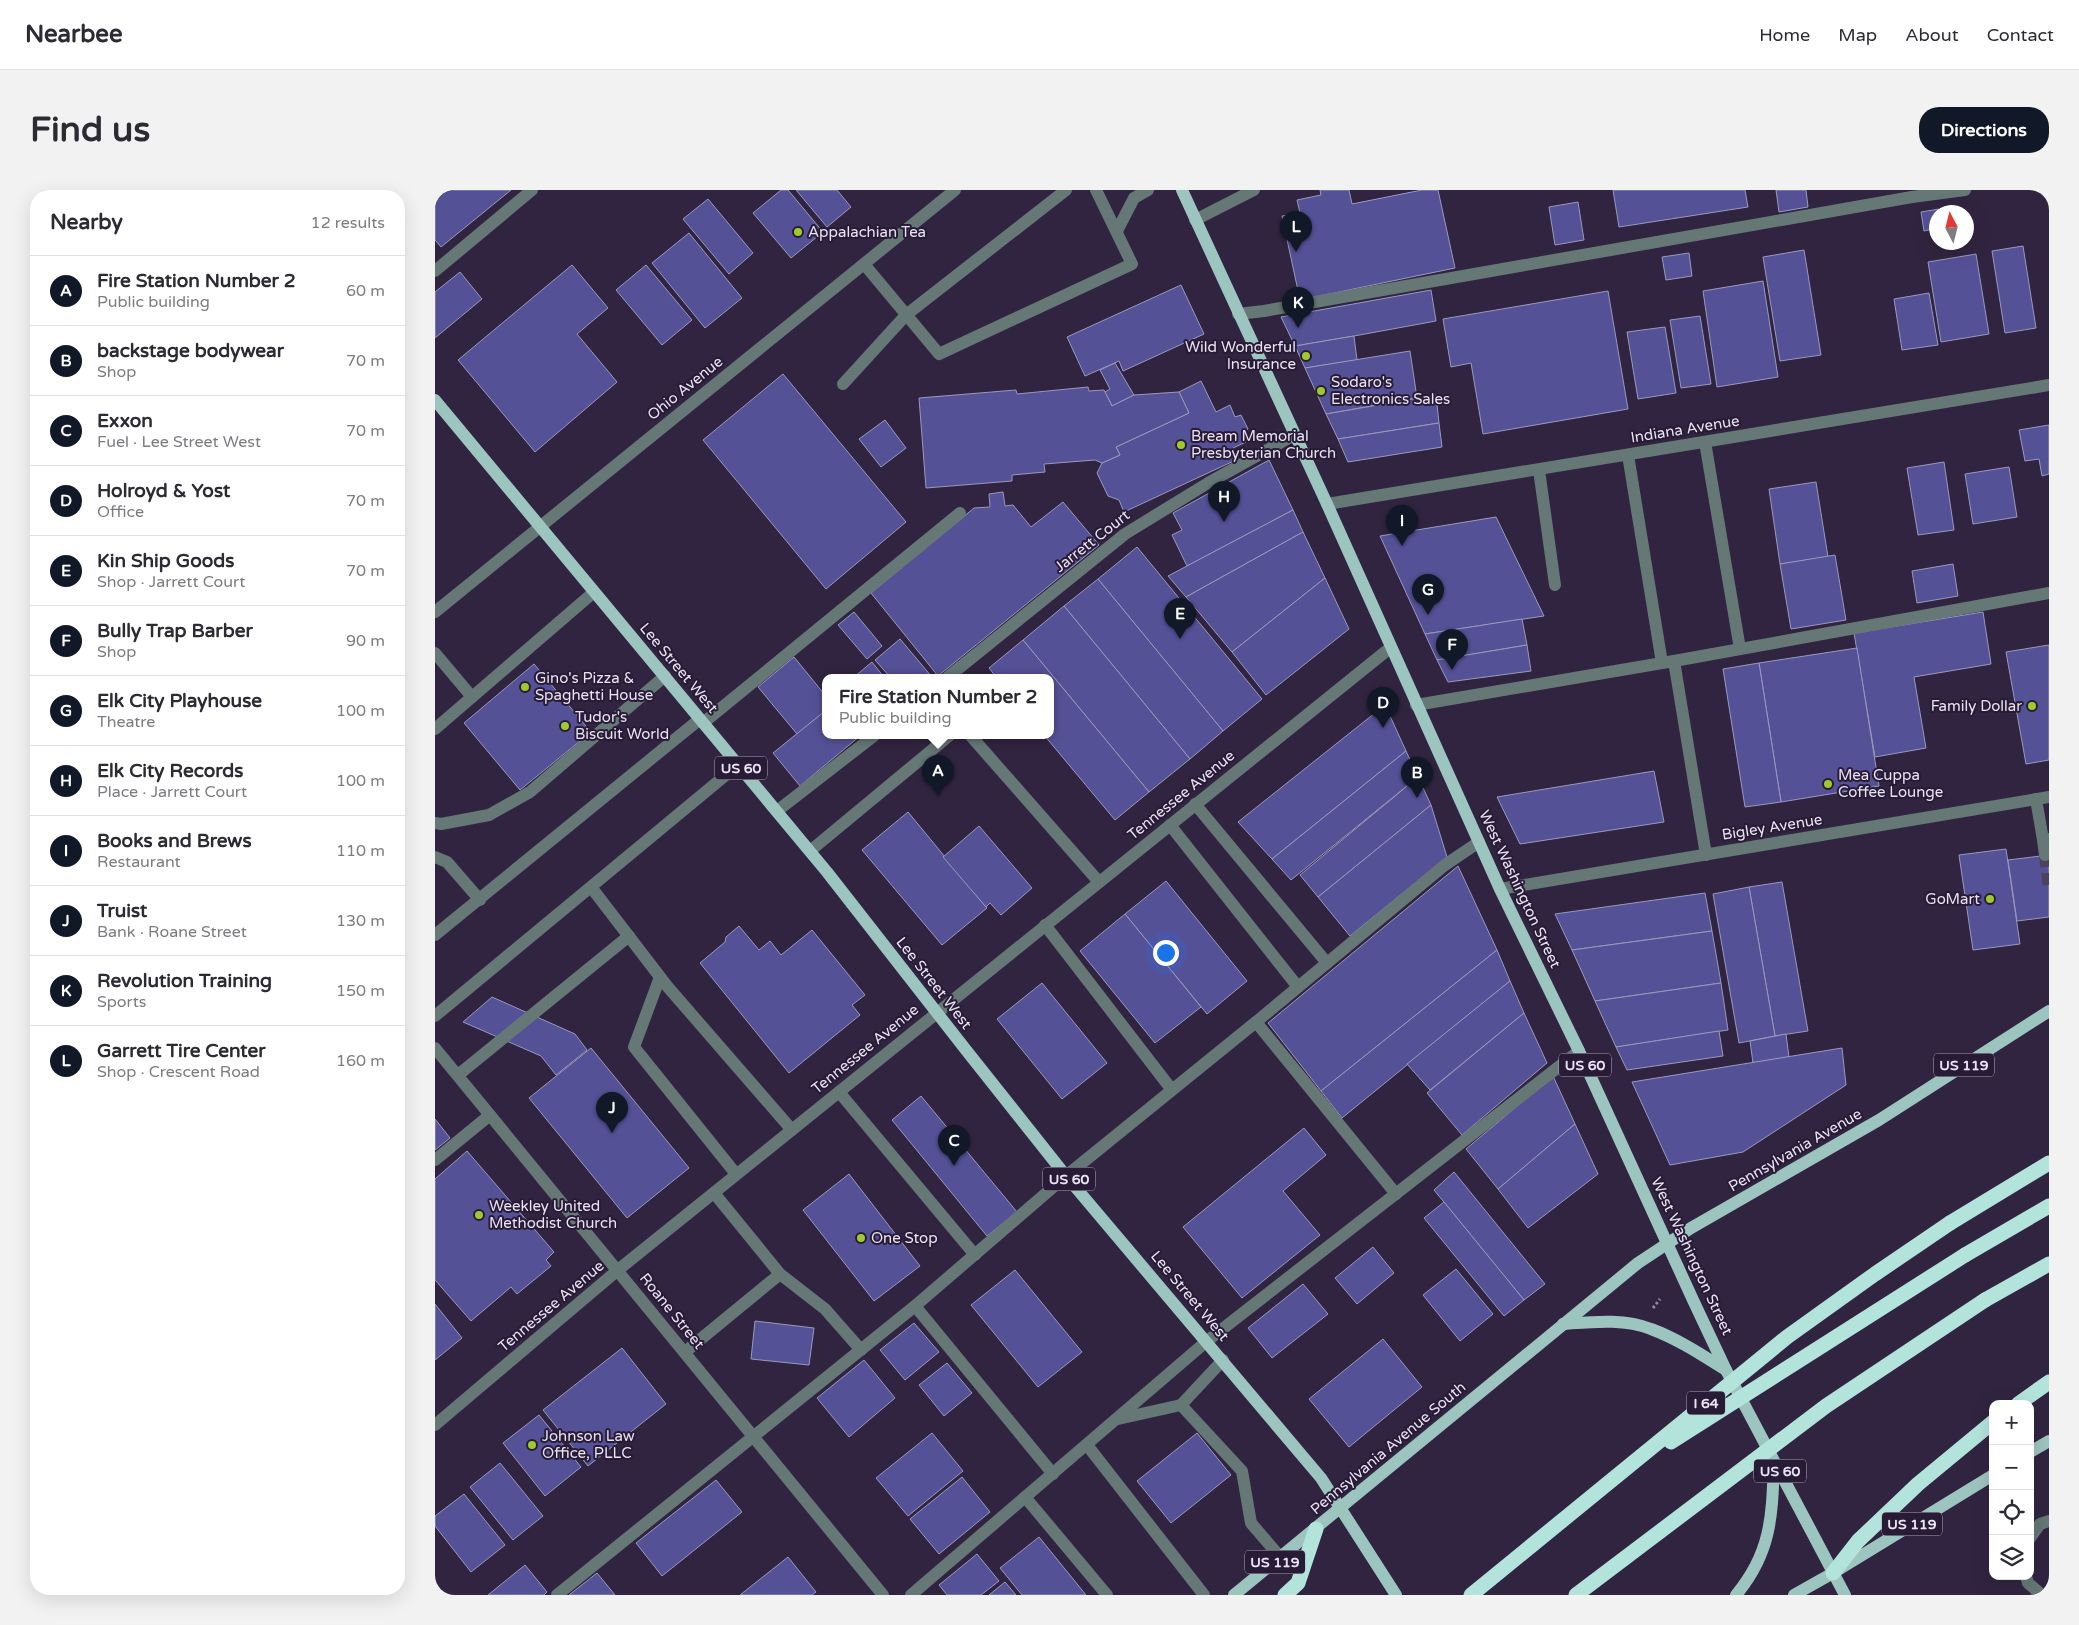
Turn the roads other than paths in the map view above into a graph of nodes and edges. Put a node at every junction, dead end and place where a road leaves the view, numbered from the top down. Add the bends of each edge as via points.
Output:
1 (532, 190) edge
2 (955, 190) edge
3 (1066, 190) edge
4 (1097, 190) edge
5 (1148, 190) edge
6 (1182, 190) edge
7 (1254, 190) edge
8 (1965, 190) edge
9 (1195, 220) junction
10 (1117, 232) junction
11 (864, 264) junction
12 (435, 271) edge
13 (1238, 314) junction
14 (906, 315) junction
15 (843, 384) dead end
16 (2049, 385) edge
17 (435, 400) edge
18 (1295, 435) junction
19 (1705, 442) junction
20 (1628, 455) junction
21 (1539, 470) junction
22 (1327, 504) junction
23 (960, 513) dead end
24 (540, 526) junction
25 (1555, 585) dead end
26 (594, 592) junction
27 (2049, 593) edge
28 (435, 612) edge
29 (1390, 648) junction
30 (1740, 649) junction
31 (435, 653) edge
32 (1668, 662) junction
33 (952, 674) edge
34 (665, 676) junction
35 (472, 697) junction
36 (1416, 705) junction
37 (702, 721) junction
38 (435, 729) edge
39 (870, 739) edge
40 (945, 739) edge
41 (974, 739) edge
42 (738, 764) junction
43 (2043, 798) edge
44 (1195, 804) junction
45 (777, 811) junction
46 (435, 823) edge
47 (1170, 825) junction
48 (2046, 840) edge
49 (1479, 842) junction
50 (810, 851) junction
51 (1705, 855) junction
52 (2045, 856) dead end
53 (435, 857) edge
54 (1099, 882) junction
55 (591, 887) junction
56 (1501, 889) junction
57 (480, 900) junction
58 (1045, 925) junction
59 (435, 936) edge
60 (629, 936) junction
61 (1327, 963) junction
62 (659, 977) junction
63 (1298, 987) junction
64 (2049, 1011) edge
65 (937, 1013) junction
66 (435, 1016) edge
67 (1256, 1022) junction
68 (435, 1048) edge
69 (1579, 1051) junction
70 (458, 1075) junction
71 (1172, 1090) junction
72 (839, 1092) junction
73 (490, 1114) junction
74 (791, 1130) junction
75 (435, 1160) edge
76 (2049, 1163) edge
77 (736, 1174) junction
78 (1066, 1176) junction
79 (714, 1193) junction
80 (1396, 1194) junction
81 (2049, 1206) edge
82 (1667, 1243) junction
83 (975, 1255) junction
84 (2049, 1264) edge
85 (619, 1270) junction
86 (780, 1274) junction
87 (915, 1306) junction
88 (1563, 1324) junction
89 (1207, 1341) junction
90 (861, 1350) junction
91 (685, 1352) junction
92 (1223, 1360) junction
93 (1726, 1370) junction
94 (2049, 1382) edge
95 (2024, 1400) edge
96 (1181, 1406) junction
97 (1117, 1419) junction
98 (435, 1425) edge
99 (1989, 1425) edge
100 (753, 1436) junction
101 (2049, 1441) edge
102 (1087, 1445) junction
103 (2034, 1450) edge
104 (1774, 1461) junction
105 (1053, 1474) junction
106 (1989, 1477) edge
107 (1605, 1485) junction
108 (1025, 1497) junction
109 (1341, 1508) junction
110 (2049, 1521) edge
111 (1316, 1529) junction
112 (2032, 1535) edge
113 (1280, 1558) junction
114 (1833, 1573) junction
115 (2028, 1580) edge
116 (557, 1595) edge
117 (883, 1595) edge
118 (911, 1595) edge
119 (1107, 1595) edge
120 (1204, 1595) edge
121 (1234, 1595) edge
122 (1285, 1595) edge
123 (1396, 1595) edge
124 (1471, 1595) edge
125 (1576, 1595) edge
126 (1736, 1595) edge
127 (1794, 1595) edge
128 (1845, 1595) edge
129 (2042, 1595) edge

1 - 12 street
2 - 11 street, Ohio Avenue
3 - 14 street
4 - 10 street
5 - 10 street via 1134,198
6 - 9 main road, West Washington Street / US 60
7 - 9 street
8 - 13 street
9 - 13 main road, West Washington Street / US 60
10 - 14 street via 1132,264 939,354
11 - 14 street
11 - 24 street, Ohio Avenue
13 - 18 main road, West Washington Street / US 60
14 - 15 street
16 - 19 street, Indiana Avenue
17 - 24 main road, Lee Street West / US 60
18 - 22 main road, West Washington Street / US 60
18 - 33 street, Jarrett Court via 1125,534
19 - 20 street, Indiana Avenue
19 - 30 street
20 - 21 street, Indiana Avenue
20 - 32 street
21 - 22 street, Indiana Avenue
21 - 25 street
22 - 29 main road, West Washington Street / US 60
23 - 37 street
24 - 26 main road, Lee Street West / US 60
24 - 28 street, Ohio Avenue
26 - 34 main road, Lee Street West / US 60
26 - 35 street
27 - 30 street
29 - 36 main road, West Washington Street / US 60
29 - 44 street, Tennessee Avenue
30 - 32 street
31 - 35 street
32 - 36 street
32 - 51 street
34 - 37 main road, Lee Street West / US 60
34 - 46 street via 530,792 489,815
35 - 38 street
36 - 49 main road, West Washington Street / US 60
37 - 42 main road, Lee Street West / US 60
37 - 57 street
39 - 45 street
40 - 50 street
41 - 54 street
42 - 45 main road, Lee Street West / US 60
42 - 55 street
43 - 48 street
43 - 51 street, Bigley Avenue
44 - 47 street, Tennessee Avenue
44 - 61 street
45 - 50 main road, Lee Street West / US 60
47 - 54 street, Tennessee Avenue
47 - 63 street
48 - 52 street
49 - 56 main road, West Washington Street / US 60
49 - 61 street via 1445,865
50 - 65 main road, Lee Street West / US 60
51 - 56 street, Bigley Avenue
53 - 57 street via 447,862
54 - 58 street, Tennessee Avenue
55 - 60 street
55 - 66 street
56 - 69 main road, West Washington Street / US 60
57 - 59 street
58 - 65 street, Tennessee Avenue
58 - 71 street
60 - 62 street
60 - 70 street
61 - 63 street
62 - 74 street
62 - 77 street via 635,1046
63 - 67 street
64 - 82 main road, Pennsylvania Avenue / US 119 via 1879,1120
65 - 72 street, Tennessee Avenue
65 - 78 main road, Lee Street West / US 60
67 - 71 street
67 - 80 street
68 - 70 street, Roane Street
69 - 80 street
69 - 82 main road, West Washington Street / US 60
70 - 73 street, Roane Street
71 - 78 street
72 - 74 street, Tennessee Avenue
72 - 83 street
73 - 75 street
73 - 85 street, Roane Street
74 - 77 street, Tennessee Avenue
76 - 107 highway, I 64, bridge via 1950,1223 1787,1337
77 - 79 street, Tennessee Avenue
78 - 83 street
78 - 89 main road, Lee Street West / US 60
79 - 85 street, Tennessee Avenue
79 - 86 street
80 - 89 street
81 - 107 highway, bridge via 1965,1255
82 - 88 main road, Pennsylvania Avenue / US 119
82 - 93 main road, West Washington Street / US 60
83 - 87 street
84 - 125 highway, bridge via 1985,1300 1826,1406
85 - 91 street, Roane Street
85 - 98 street, Tennessee Avenue
86 - 90 street via 825,1309
86 - 91 street
87 - 90 street
87 - 105 street
88 - 93 main road via 1598,1321 1650,1328
88 - 109 main road, Pennsylvania Avenue South
89 - 92 main road, Lee Street West / US 60
89 - 97 street
90 - 100 street
91 - 100 street, Roane Street
92 - 96 street
92 - 109 main road, Lee Street West / US 60 via 1321,1478
93 - 104 main road, West Washington Street / US 60
94 - 95 highway
96 - 97 street
96 - 113 street via 1242,1471 1251,1523
97 - 102 street
99 - 114 highway via 1918,1484 1858,1541
100 - 116 street
100 - 117 street, Roane Street
101 - 103 main road
102 - 105 street
102 - 120 street
104 - 114 main road, West Washington Street / US 60
104 - 126 main road via 1770,1526 1765,1548
105 - 108 street
106 - 114 main road, US 119
107 - 124 highway, I 64, bridge
108 - 118 street
108 - 119 street
109 - 111 main road, Pennsylvania Avenue South
109 - 123 main road, Lee Street West
110 - 112 street via 2040,1524
111 - 113 main road, Pennsylvania Avenue South / US 119
111 - 122 highway via 1298,1583
113 - 121 main road, Pennsylvania Avenue South / US 119
114 - 127 main road, US 119
114 - 128 main road, West Washington Street / US 60
115 - 129 street

